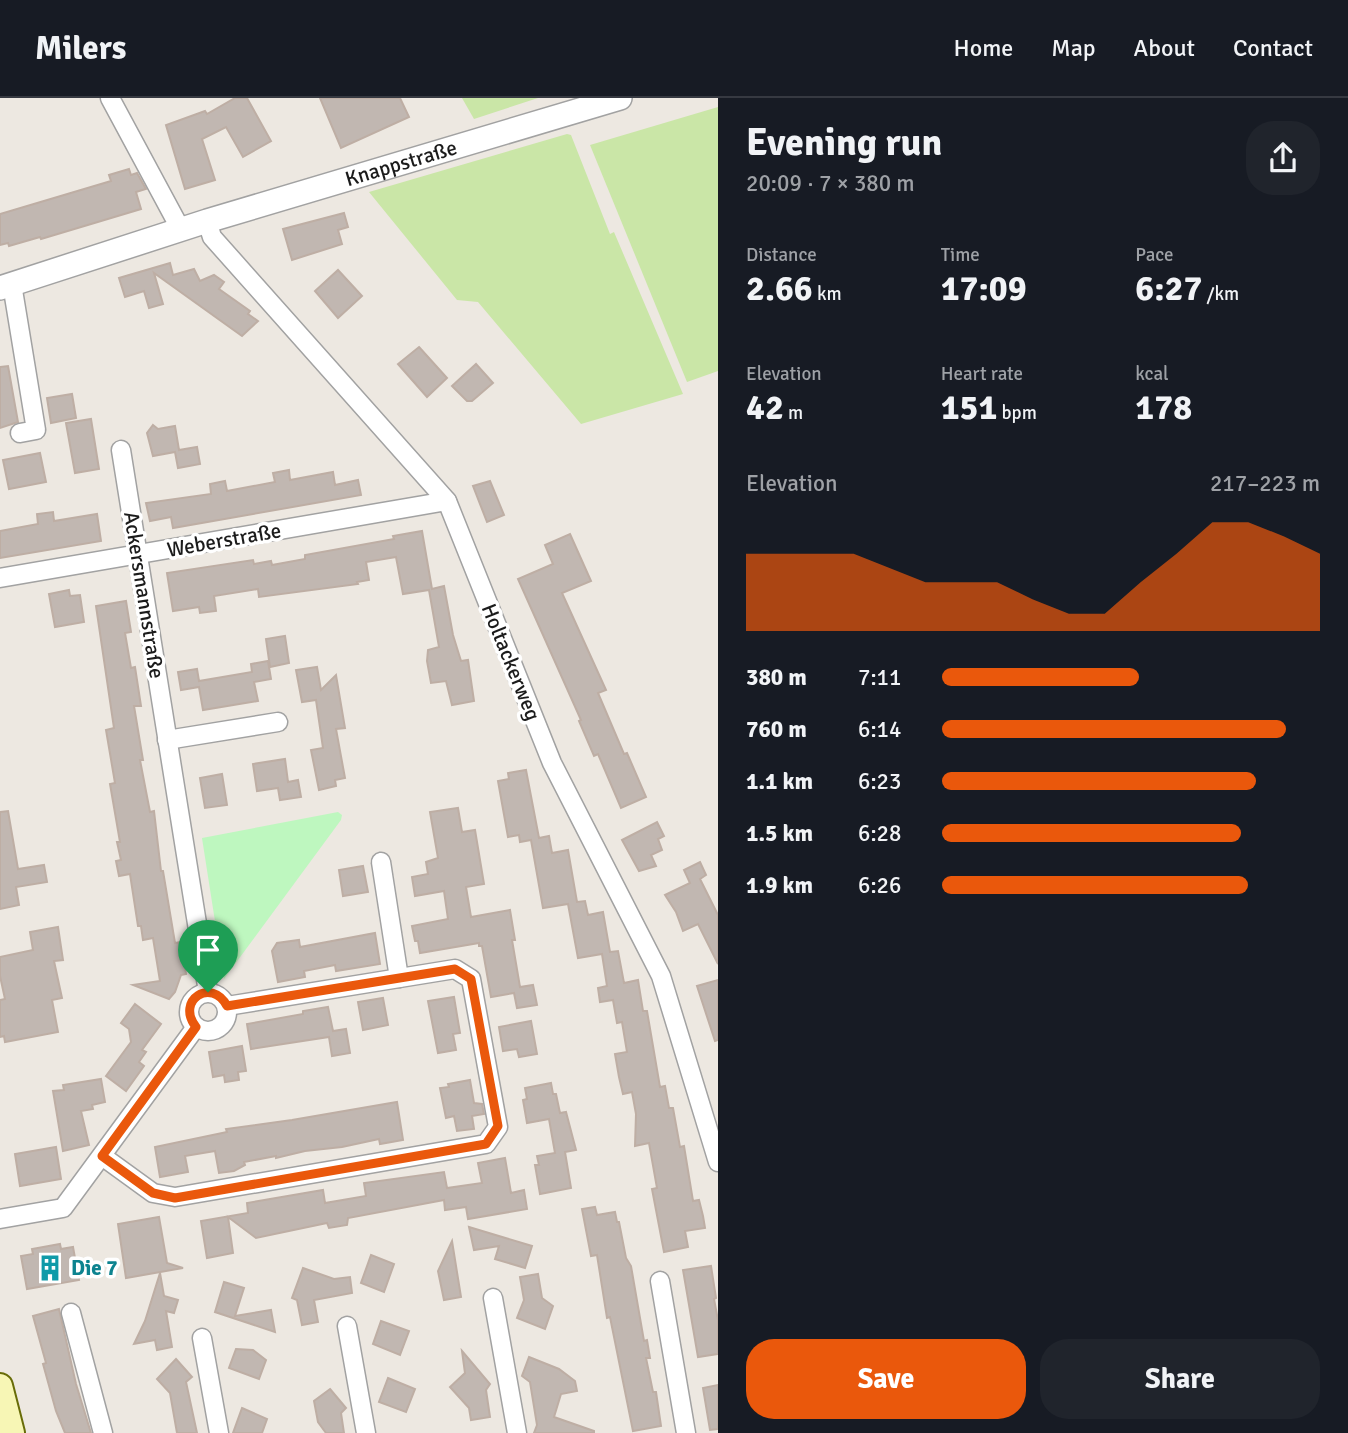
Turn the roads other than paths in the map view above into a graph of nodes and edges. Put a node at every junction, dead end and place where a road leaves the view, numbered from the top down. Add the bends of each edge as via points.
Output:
1 (110, 98) edge
2 (620, 98) edge
3 (207, 221) junction
4 (181, 230) junction
5 (6, 286) edge
6 (20, 433) dead end
7 (121, 450) dead end
8 (447, 501) junction
9 (137, 555) junction
10 (0, 578) edge
11 (278, 722) dead end
12 (167, 740) junction
13 (380, 862) dead end
14 (399, 978) junction
15 (208, 992) junction
16 (227, 1006) junction
17 (196, 1027) junction
18 (102, 1156) junction
19 (718, 1162) edge
20 (0, 1219) edge
21 (660, 1281) dead end
22 (493, 1298) dead end
23 (71, 1313) dead end
24 (347, 1326) dead end
25 (202, 1338) dead end
26 (0, 1386) edge
27 (12, 1433) edge
28 (103, 1433) edge
29 (219, 1433) edge
30 (366, 1433) edge
31 (517, 1433) edge
32 (686, 1433) edge

1 - 4 street
2 - 3 street, Knappstraße
3 - 4 street, Knappstraße
3 - 8 street, Holtackerweg via 212,237
4 - 5 street, Knappstraße
5 - 6 street, Knappstraße via 36,430
7 - 9 street, Ackersmannstraße
8 - 9 street, Weberstraße
8 - 19 street, Holtackerweg via 552,763 661,976
9 - 10 street, Weberstraße
9 - 12 street, Ackersmannstraße
11 - 12 street
12 - 15 street, Ackersmannstraße
13 - 14 street
14 - 16 street
14 - 18 street via 455,969 471,979 498,1126 486,1144 175,1198 153,1193
15 - 16 street via 220,996
15 - 17 street via 195,998 189,1008
16 - 17 street via 226,1021 218,1029
17 - 18 street
18 - 20 street via 63,1208
21 - 32 street
22 - 31 street
23 - 28 street
24 - 30 street
25 - 29 street
26 - 27 main road

